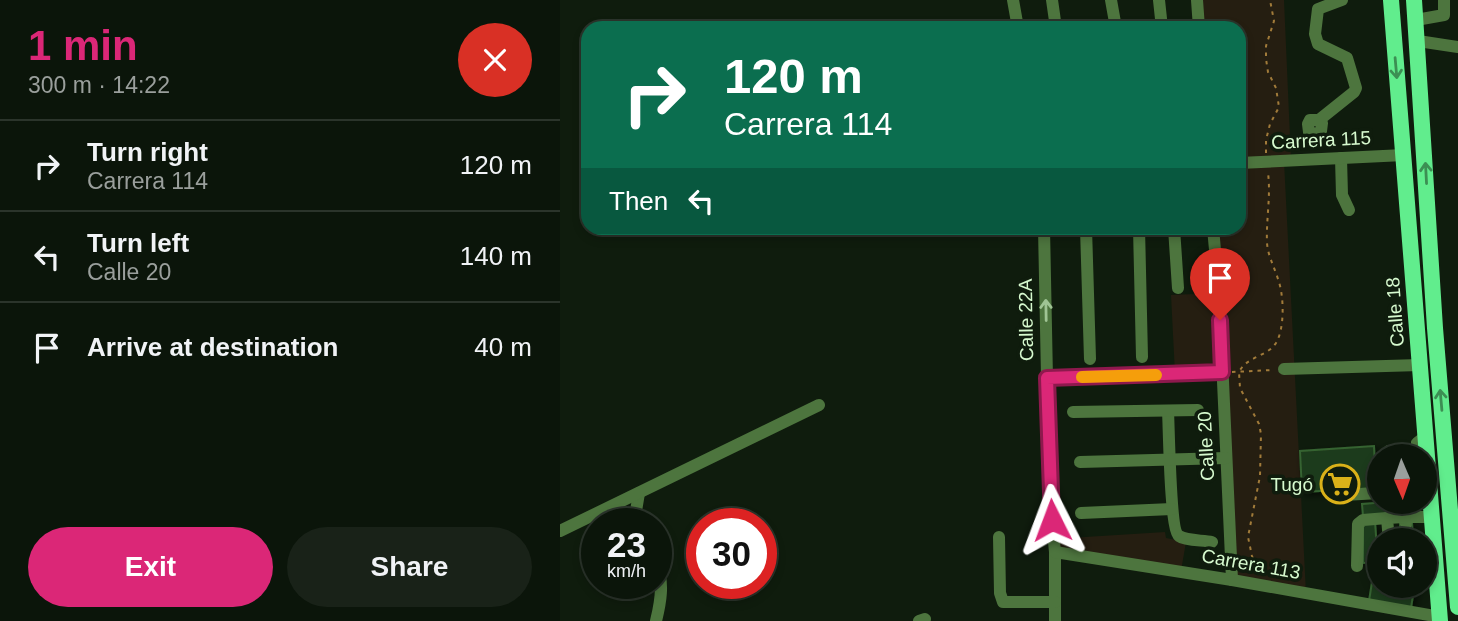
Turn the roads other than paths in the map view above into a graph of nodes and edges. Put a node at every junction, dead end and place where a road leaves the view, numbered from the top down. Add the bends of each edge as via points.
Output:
1 (1013, 0) edge
2 (1052, 0) edge
3 (1111, 0) edge
4 (1160, 0) edge
5 (1197, 0) edge
6 (1342, 0) edge
7 (1391, 0) edge
8 (1414, 0) edge
9 (1444, 0) edge
10 (1416, 20) junction
11 (1017, 21) edge
12 (1055, 21) edge
13 (1115, 21) edge
14 (1161, 21) edge
15 (1198, 21) edge
16 (1418, 41) junction
17 (1458, 47) edge
18 (1319, 120) dead end
19 (1404, 155) junction
20 (1341, 158) junction
21 (1246, 162) edge
22 (1349, 210) dead end
23 (1044, 235) edge
24 (1086, 235) edge
25 (1139, 235) edge
26 (1174, 235) edge
27 (1214, 235) edge
28 (1178, 288) dead end
29 (1142, 357) dead end
30 (1090, 359) dead end
31 (1420, 365) junction
32 (1284, 369) road end
33 (1222, 372) junction
34 (1047, 378) junction
35 (819, 405) dead end
36 (1198, 410) dead end
37 (1168, 411) junction
38 (1073, 412) dead end
39 (1426, 436) junction
40 (1417, 444) edge
41 (1426, 444) edge
42 (1226, 458) junction
43 (1170, 460) junction
44 (1080, 462) dead end
45 (639, 493) junction
46 (1367, 494) edge
47 (1344, 495) dead end
48 (636, 508) edge
49 (1172, 509) junction
50 (1081, 513) dead end
51 (1415, 514) edge
52 (1387, 518) junction
53 (1388, 528) edge
54 (560, 531) edge
55 (999, 537) dead end
56 (1212, 542) dead end
57 (1055, 552) junction
58 (1357, 566) dead end
59 (1231, 580) junction
60 (1436, 598) edge
61 (660, 599) edge
62 (1055, 602) junction
63 (1458, 607) edge
64 (1414, 617) edge
65 (1440, 619) edge
66 (656, 621) edge
67 (1055, 621) edge

1 - 11 street
2 - 12 street
3 - 13 street
4 - 14 street
5 - 15 street
6 - 18 street via 1318,9 1315,40 1320,47 1347,58 1356,88
7 -> 19 main road, Calle 18
8 - 10 main road, Calle 18
9 - 10 street via 1444,15
10 - 16 main road, Calle 18
16 - 17 street
63 -> 16 main road, Calle 18
19 - 20 street, Carrera 115
19 - 31 main road, Calle 18
20 - 21 street, Carrera 115
20 - 22 street via 1342,195
34 -> 23 street, Calle 22A
24 - 30 street
25 - 29 street
26 - 28 street
27 - 33 street, Calle 20
31 - 32 street
31 - 39 main road, Calle 18
33 - 34 street
33 - 42 street, Calle 20
34 - 57 street, Calle 22A
35 - 45 street
36 - 37 street
37 - 38 street
37 - 43 street
39 - 40 street
39 - 41 main road, Calle 18
42 - 43 street
42 - 59 street, Calle 20
43 - 44 street
43 - 49 street
45 - 48 street
45 - 54 street
46 - 47 street
49 - 50 street
49 - 56 street via 1177,535
51 - 52 street via 1405,520
52 - 53 street
52 - 58 street via 1358,524
55 - 62 street via 1003,602
57 - 59 street, Carrera 113
57 - 62 street, Calle 22A
59 - 64 street, Carrera 113
60 - 65 main road, Calle 18
61 - 66 street
62 - 67 street, Calle 22A
64 - 65 street, Carrera 113

